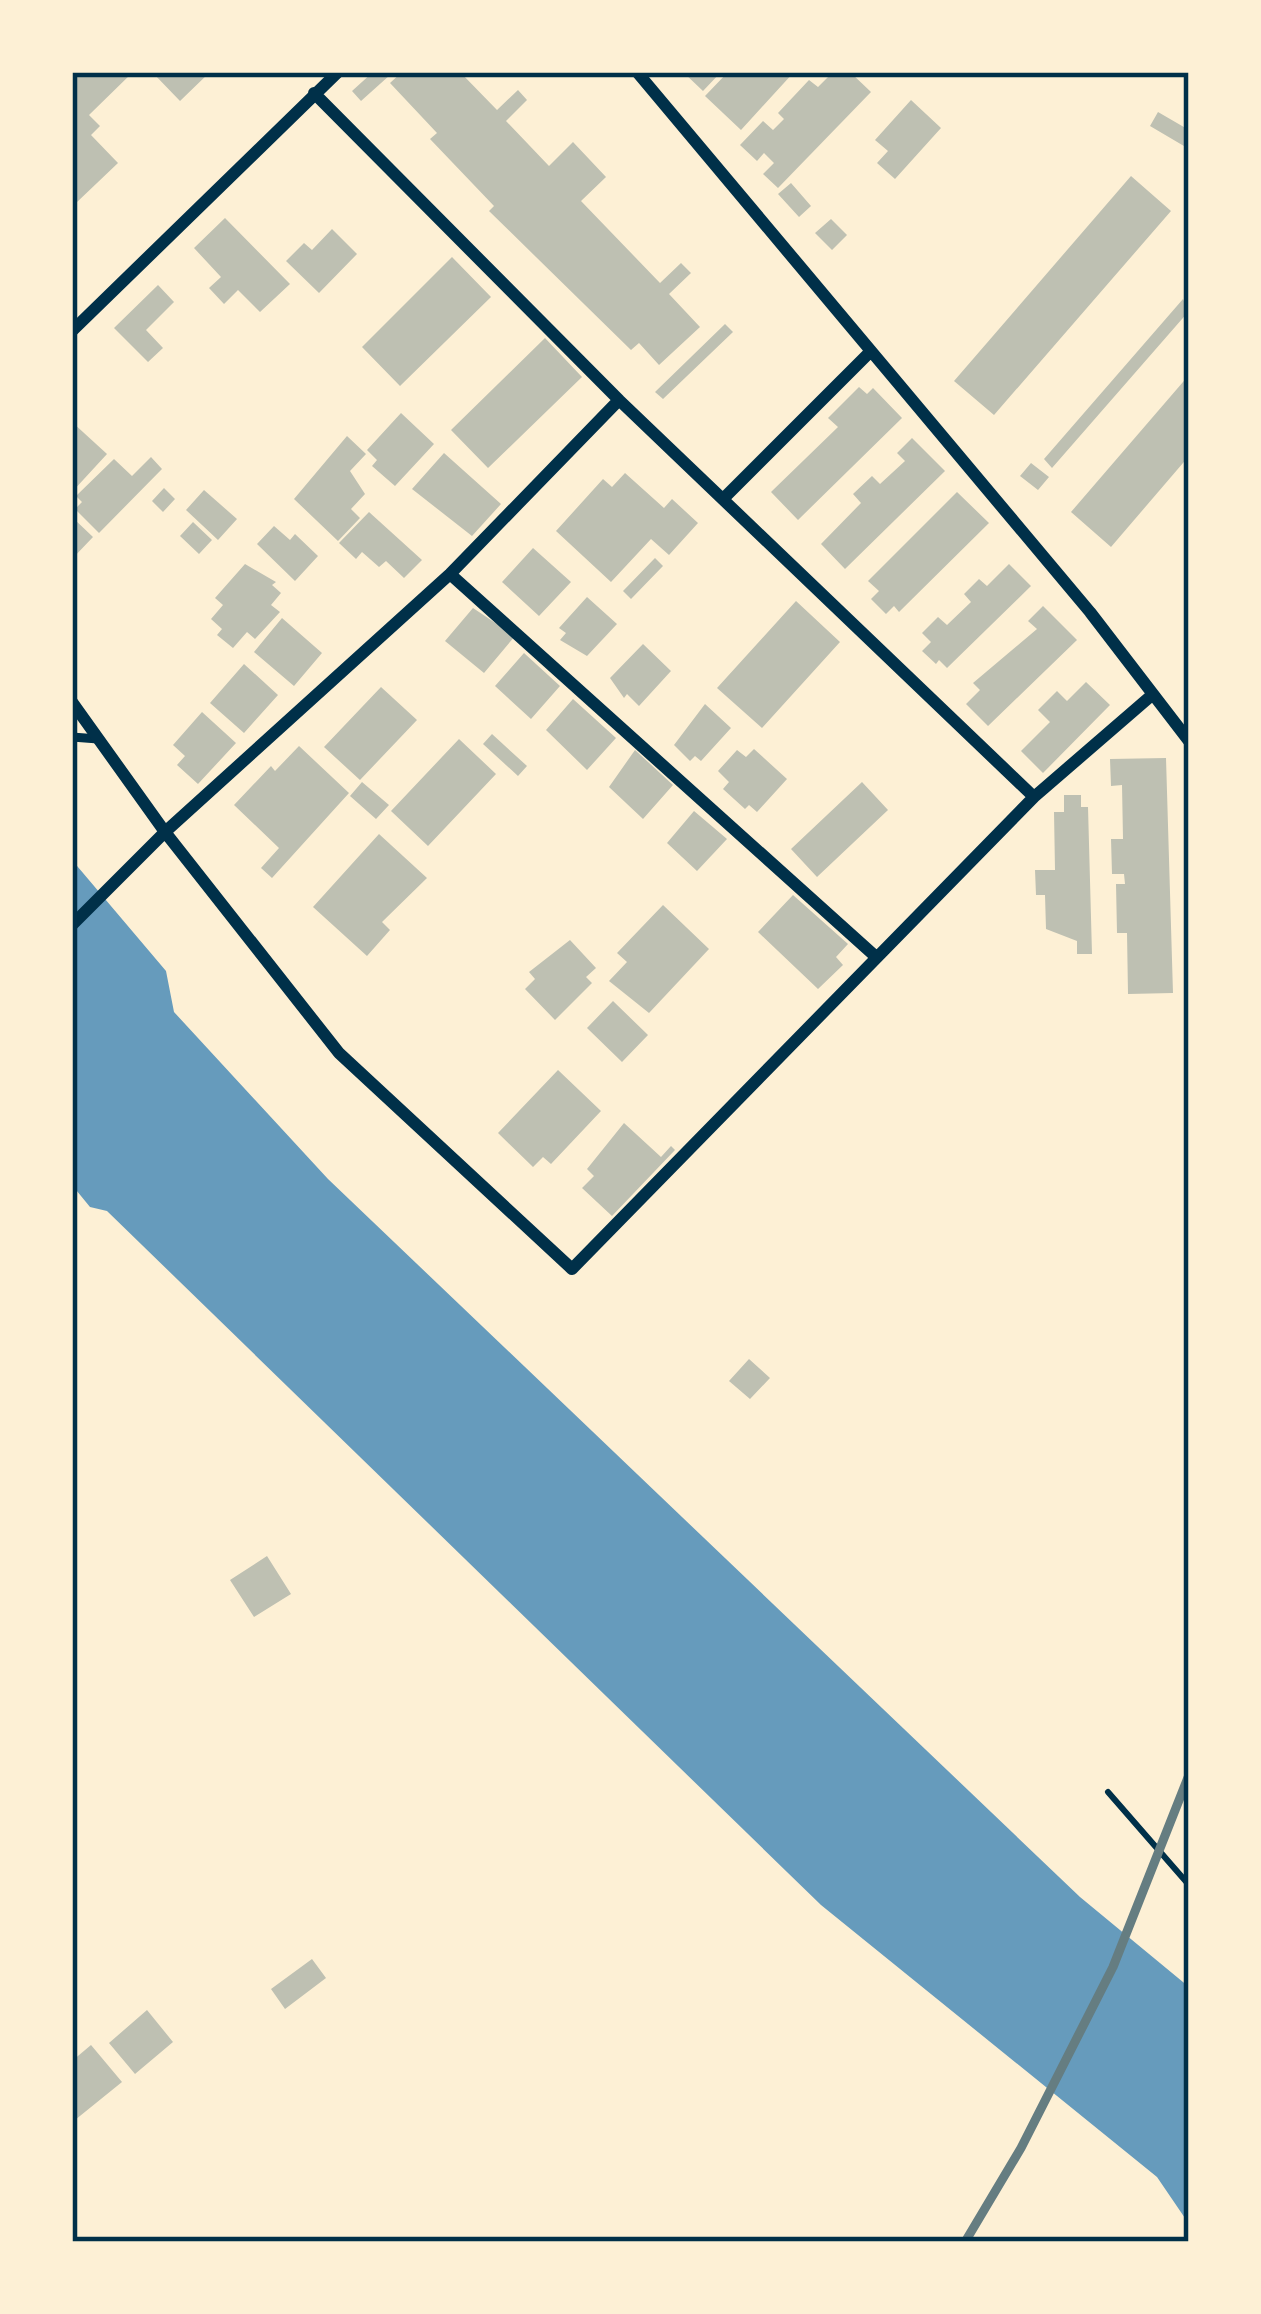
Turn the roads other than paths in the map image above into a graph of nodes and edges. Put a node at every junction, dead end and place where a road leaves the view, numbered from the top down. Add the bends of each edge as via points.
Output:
1 (338, 72) edge
2 (637, 72) edge
3 (314, 94) junction
4 (72, 332) edge
5 (870, 352) junction
6 (619, 400) junction
7 (724, 498) junction
8 (450, 574) junction
9 (1152, 695) junction
10 (72, 702) edge
11 (72, 737) edge
12 (98, 739) junction
13 (1189, 741) edge
14 (1034, 797) junction
15 (165, 832) junction
16 (72, 926) edge
17 (875, 956) junction

1 - 3 street
2 - 5 street
3 - 4 street
3 - 6 street
5 - 7 street
5 - 9 street
6 - 7 street
6 - 8 street
7 - 14 street
8 - 15 street
8 - 17 street
9 - 13 street
9 - 14 street
10 - 12 street
11 - 12 lane
12 - 15 street
14 - 17 street
15 - 16 street
15 - 17 street via 339,1053 572,1269

